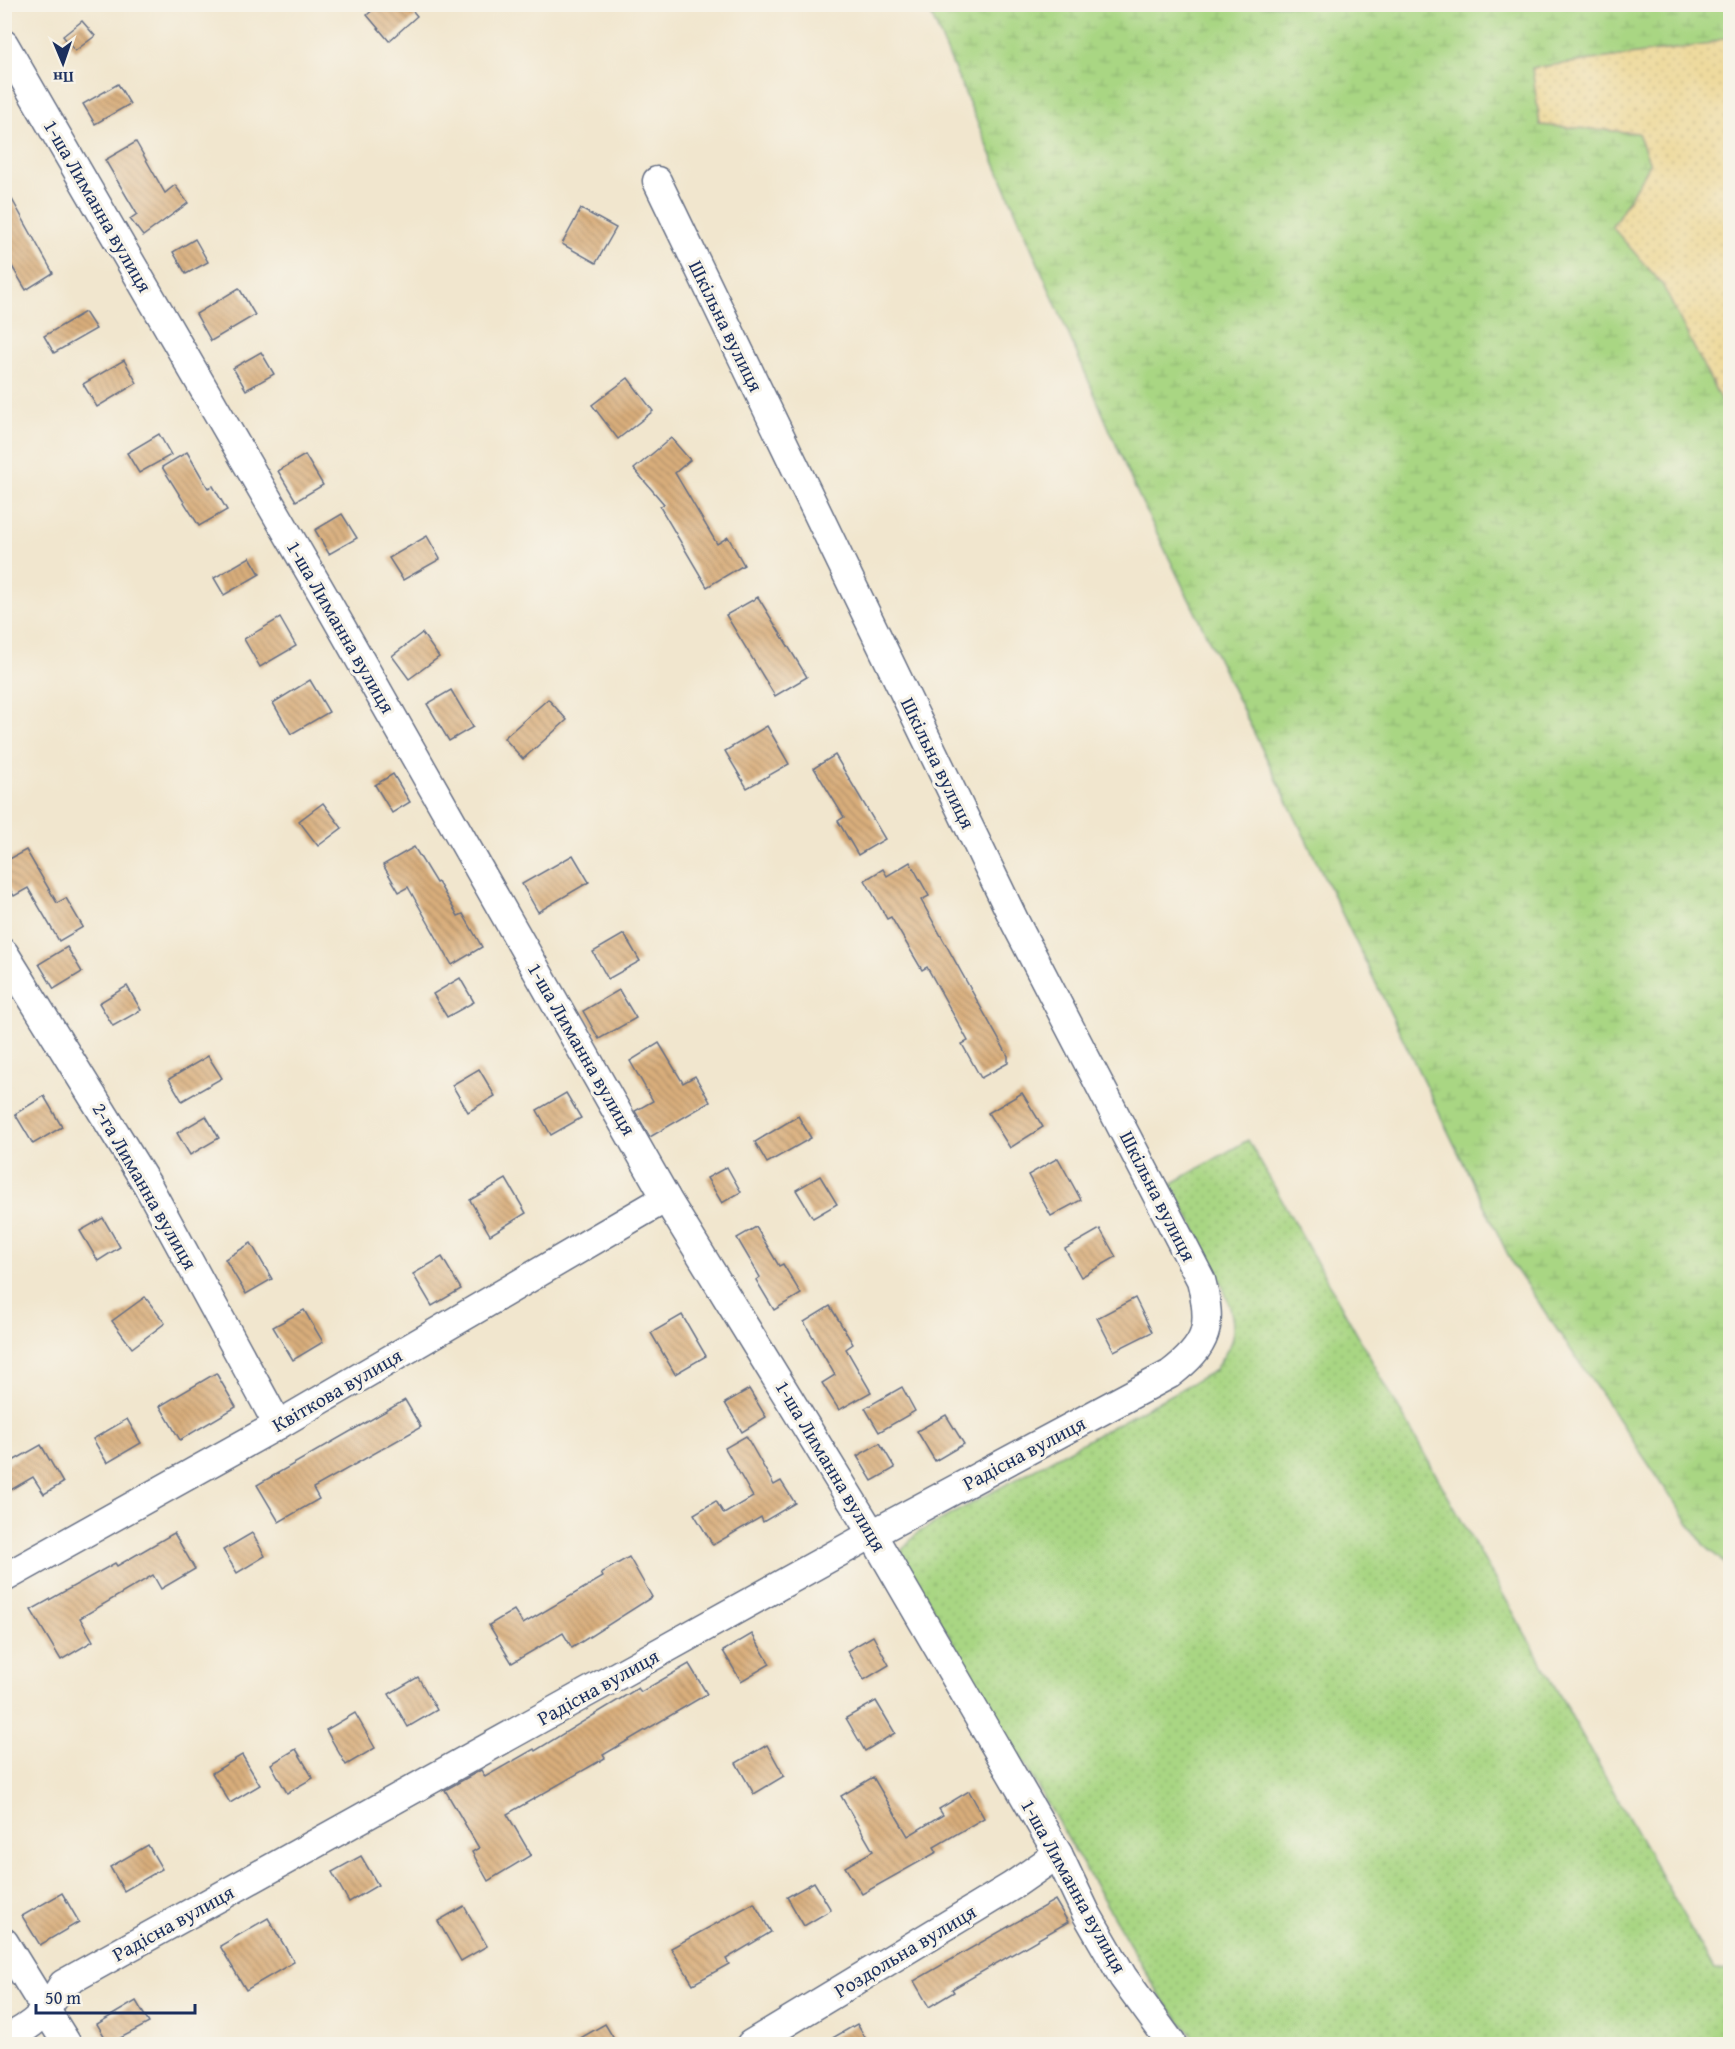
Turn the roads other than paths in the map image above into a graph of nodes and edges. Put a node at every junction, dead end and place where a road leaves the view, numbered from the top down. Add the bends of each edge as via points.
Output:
1 (4, 44) edge
2 (657, 181) dead end
3 (4, 952) edge
4 (666, 1198) junction
5 (1202, 1345) joint
6 (278, 1425) junction
7 (872, 1534) junction
8 (4, 1578) edge
9 (1058, 1854) junction
10 (4, 1942) edge
11 (47, 2011) junction
12 (4, 2040) edge
13 (67, 2044) edge
14 (751, 2044) edge
15 (1172, 2044) edge

1 - 4 street, 1-ша Лиманна вулиця
2 - 5 street, Шкільна вулиця via 1015,922 1201,1280 1206,1300
3 - 6 street, 2-га Лиманна вулиця via 148,1186
4 - 6 street, Квіткова вулиця
4 - 7 street, 1-ша Лиманна вулиця
5 - 7 street, Радісна вулиця via 1170,1374
6 - 8 street, Квіткова вулиця
7 - 9 street, 1-ша Лиманна вулиця
7 - 11 street, Радісна вулиця via 63,1984
9 - 14 street, Роздольна вулиця via 1012,1886
9 - 15 street, 1-ша Лиманна вулиця via 1123,1977
10 - 11 street
11 - 12 street, Радісна вулиця via 32,2026
11 - 13 street

